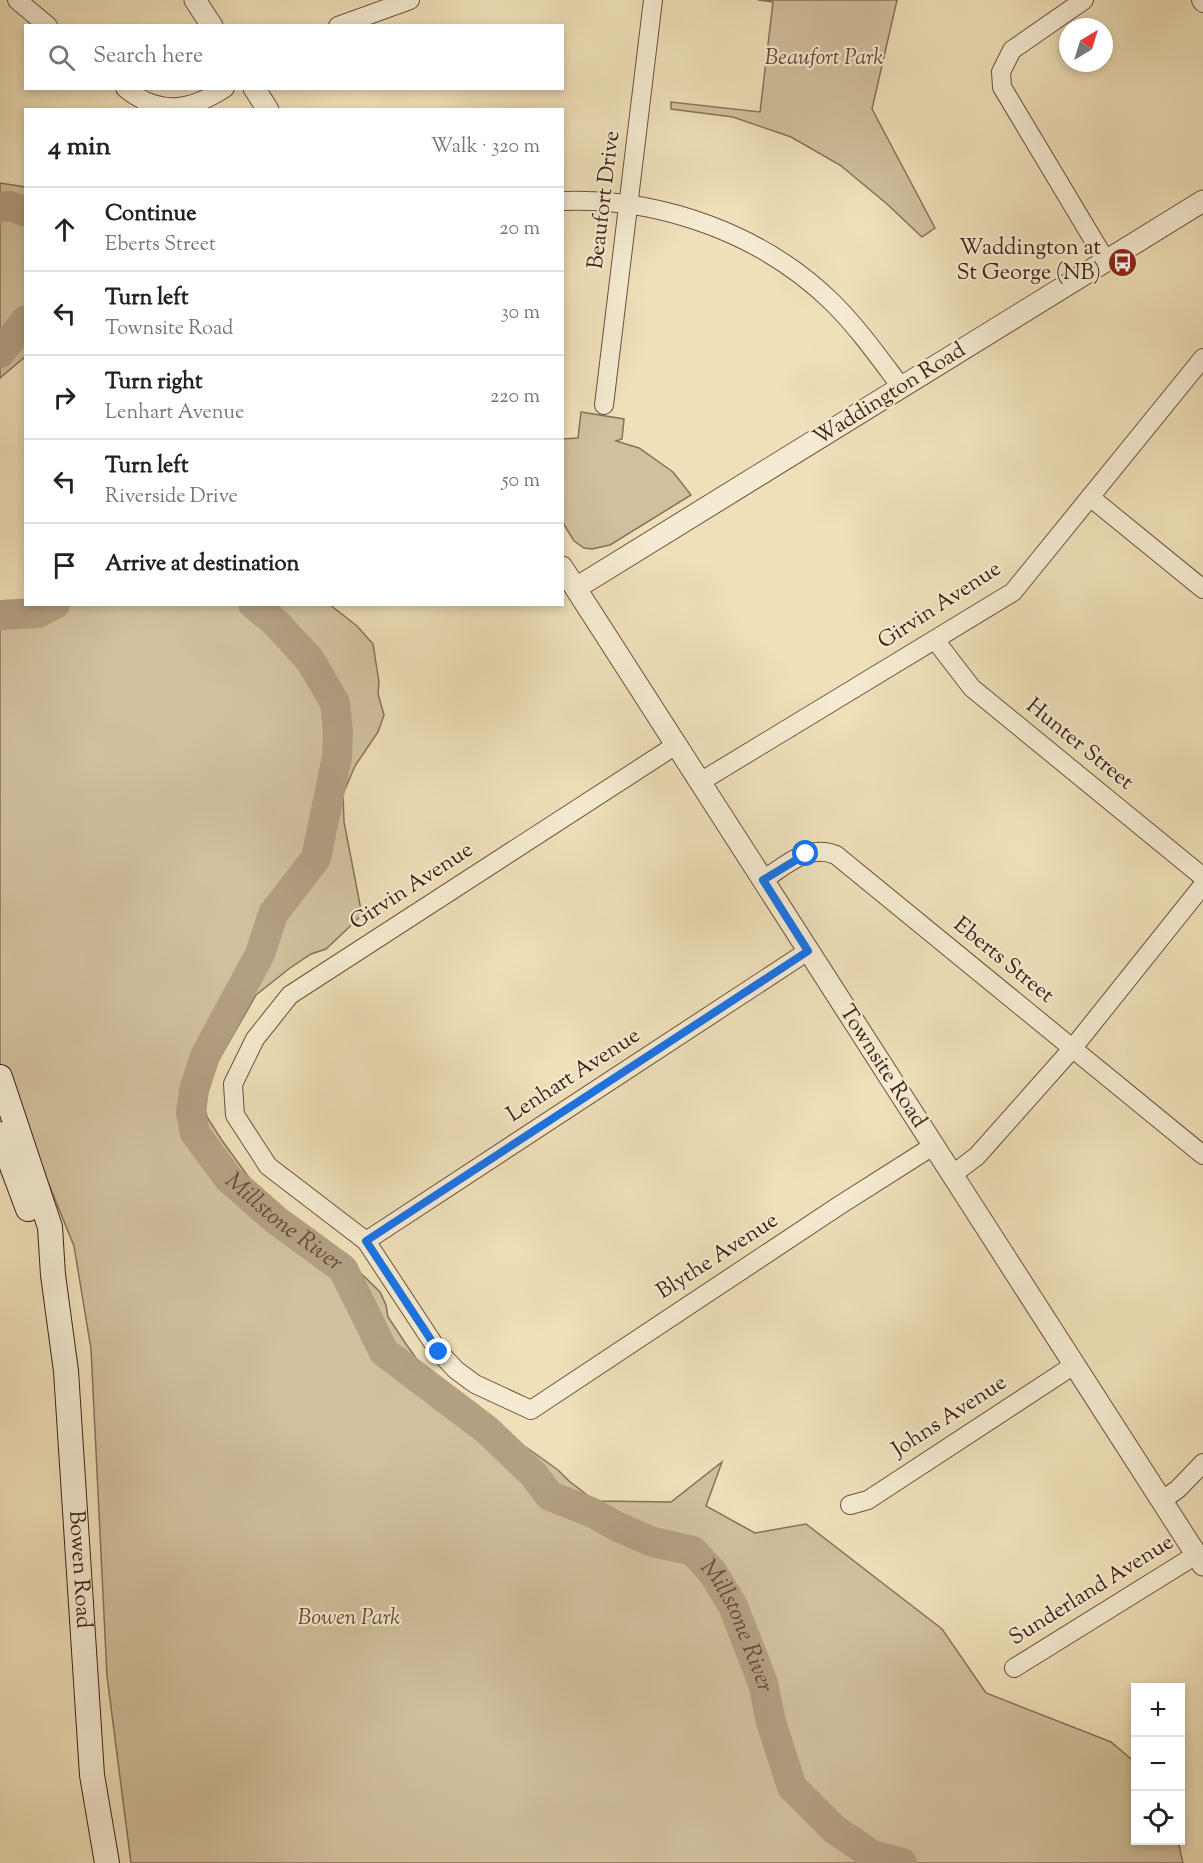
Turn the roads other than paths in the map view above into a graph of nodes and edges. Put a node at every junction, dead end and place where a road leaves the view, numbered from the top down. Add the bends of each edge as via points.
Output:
1 (17, 0) edge
2 (195, 0) edge
3 (410, 0) edge
4 (653, 0) edge
5 (1084, 0) edge
6 (46, 24) edge
7 (211, 24) edge
8 (344, 24) edge
9 (128, 90) edge
10 (221, 90) edge
11 (255, 90) edge
12 (267, 108) edge
13 (564, 201) edge
14 (1203, 201) edge
15 (628, 204) junction
16 (1106, 261) junction
17 (1203, 358) edge
18 (902, 388) junction
19 (604, 405) dead end
20 (1090, 497) junction
21 (564, 570) edge
22 (576, 588) junction
23 (1203, 589) edge
24 (935, 640) junction
25 (676, 745) junction
26 (700, 782) junction
27 (1203, 877) edge
28 (763, 880) junction
29 (1203, 885) edge
30 (808, 951) junction
31 (1072, 1049) junction
32 (0, 1077) edge
33 (0, 1134) edge
34 (933, 1146) junction
35 (1203, 1155) edge
36 (952, 1175) junction
37 (366, 1241) junction
38 (53, 1275) junction
39 (1074, 1365) junction
40 (1203, 1463) edge
41 (1161, 1501) junction
42 (850, 1505) dead end
43 (1199, 1560) edge
44 (1014, 1668) dead end
45 (108, 1863) edge

1 - 6 street
2 - 7 street
3 - 8 street
4 - 15 street, Beaufort Drive
5 - 16 street via 1012,50 1001,72 1002,87
9 - 10 street via 147,104 171,107 194,105
11 - 12 street
13 - 15 street
14 - 16 street, Waddington Road
15 - 18 street via 730,233 800,274 855,326
15 - 19 street, Beaufort Drive
16 - 18 street, Waddington Road
17 - 20 street, Girvin Avenue
18 - 22 street, Waddington Road
20 - 23 street
20 - 24 street, Girvin Avenue via 1013,592
21 - 22 street, Townsite Road
22 - 25 street, Townsite Road
24 - 26 street, Girvin Avenue
24 - 27 street, Hunter Street via 972,688
25 - 26 street, Townsite Road
25 - 37 street, Girvin Avenue via 290,995 255,1039 232,1084 235,1115 268,1167
26 - 28 street, Townsite Road
28 - 30 street, Townsite Road
28 - 31 street, Eberts Street via 806,854 822,851 836,855
29 - 31 street
30 - 34 street, Townsite Road
30 - 37 street, Lenhart Avenue
31 - 35 street, Eberts Street
31 - 36 street via 977,1156
32 - 38 main road, Bowen Road via 50,1227
33 - 38 main road, Bowen Road
34 - 36 street, Townsite Road
34 - 37 street, Blythe Avenue via 531,1410 475,1384 456,1370 439,1352
36 - 39 street, Townsite Road
38 - 45 main road, Bowen Road via 66,1371 92,1775
39 - 41 street, Townsite Road
39 - 42 street, Johns Avenue via 868,1500
40 - 41 street, Sunderland Avenue
41 - 43 street, Townsite Road
43 - 44 street, Sunderland Avenue

